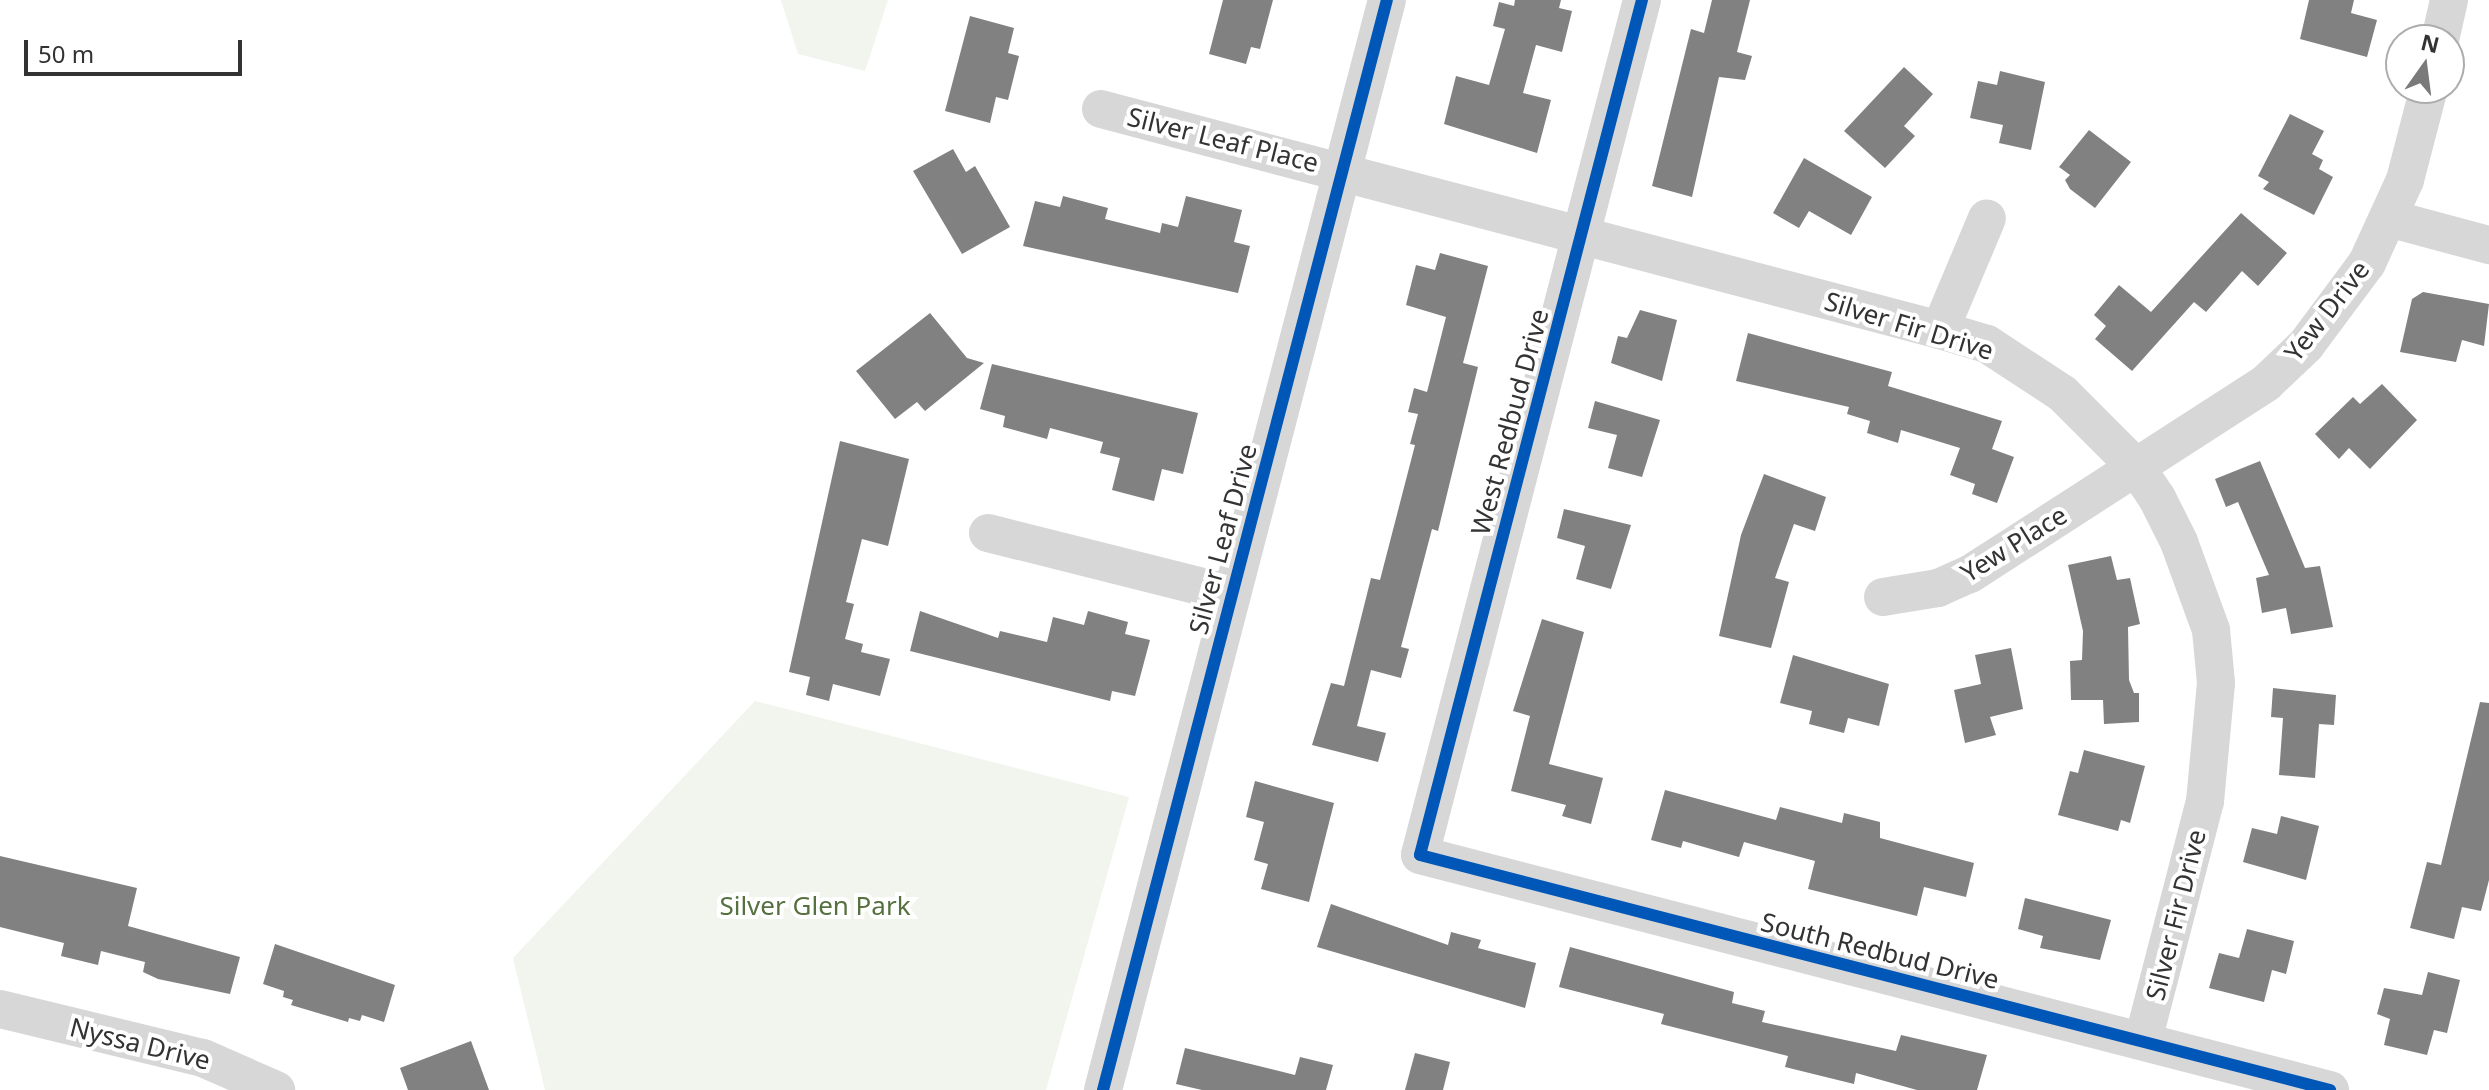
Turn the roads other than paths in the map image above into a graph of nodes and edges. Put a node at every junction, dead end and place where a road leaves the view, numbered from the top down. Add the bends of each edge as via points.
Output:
1 (1387, 0) edge
2 (1642, 0) edge
3 (2449, 0) edge
4 (2444, 24) edge
5 (2425, 104) edge
6 (1101, 109) dead end
7 (1345, 172) junction
8 (1987, 218) dead end
9 (2388, 218) junction
10 (1582, 233) junction
11 (2489, 245) edge
12 (1940, 330) junction
13 (2136, 467) junction
14 (988, 533) dead end
15 (1231, 594) junction
16 (1883, 597) dead end
17 (1420, 855) joint
18 (0, 1009) edge
19 (2143, 1041) junction
20 (276, 1090) edge
21 (1103, 1090) edge
22 (2330, 1090) edge

1 - 7 street, Silver Leaf Drive
2 - 10 street, West Redbud Drive
3 - 4 street
5 - 9 street, Yew Drive via 2412,160
6 - 7 street, Silver Leaf Place
7 - 10 street, Silver Fir Drive
7 - 15 street, Silver Leaf Drive
8 - 12 street
9 - 11 street
9 - 13 street, Yew Drive via 2367,263 2306,345 2266,383
10 - 12 street, Silver Fir Drive
10 - 17 street, West Redbud Drive
12 - 13 street, Silver Fir Drive via 1987,344 2016,360 2063,394
13 - 16 street, Yew Place via 1970,574 1938,588
13 - 19 street, Silver Fir Drive via 2179,542 2204,605 2216,683 2205,801
14 - 15 street
15 - 21 street, Silver Leaf Drive
17 - 19 street, South Redbud Drive
18 - 20 street, Nyssa Drive via 203,1058
19 - 22 street, South Redbud Drive

